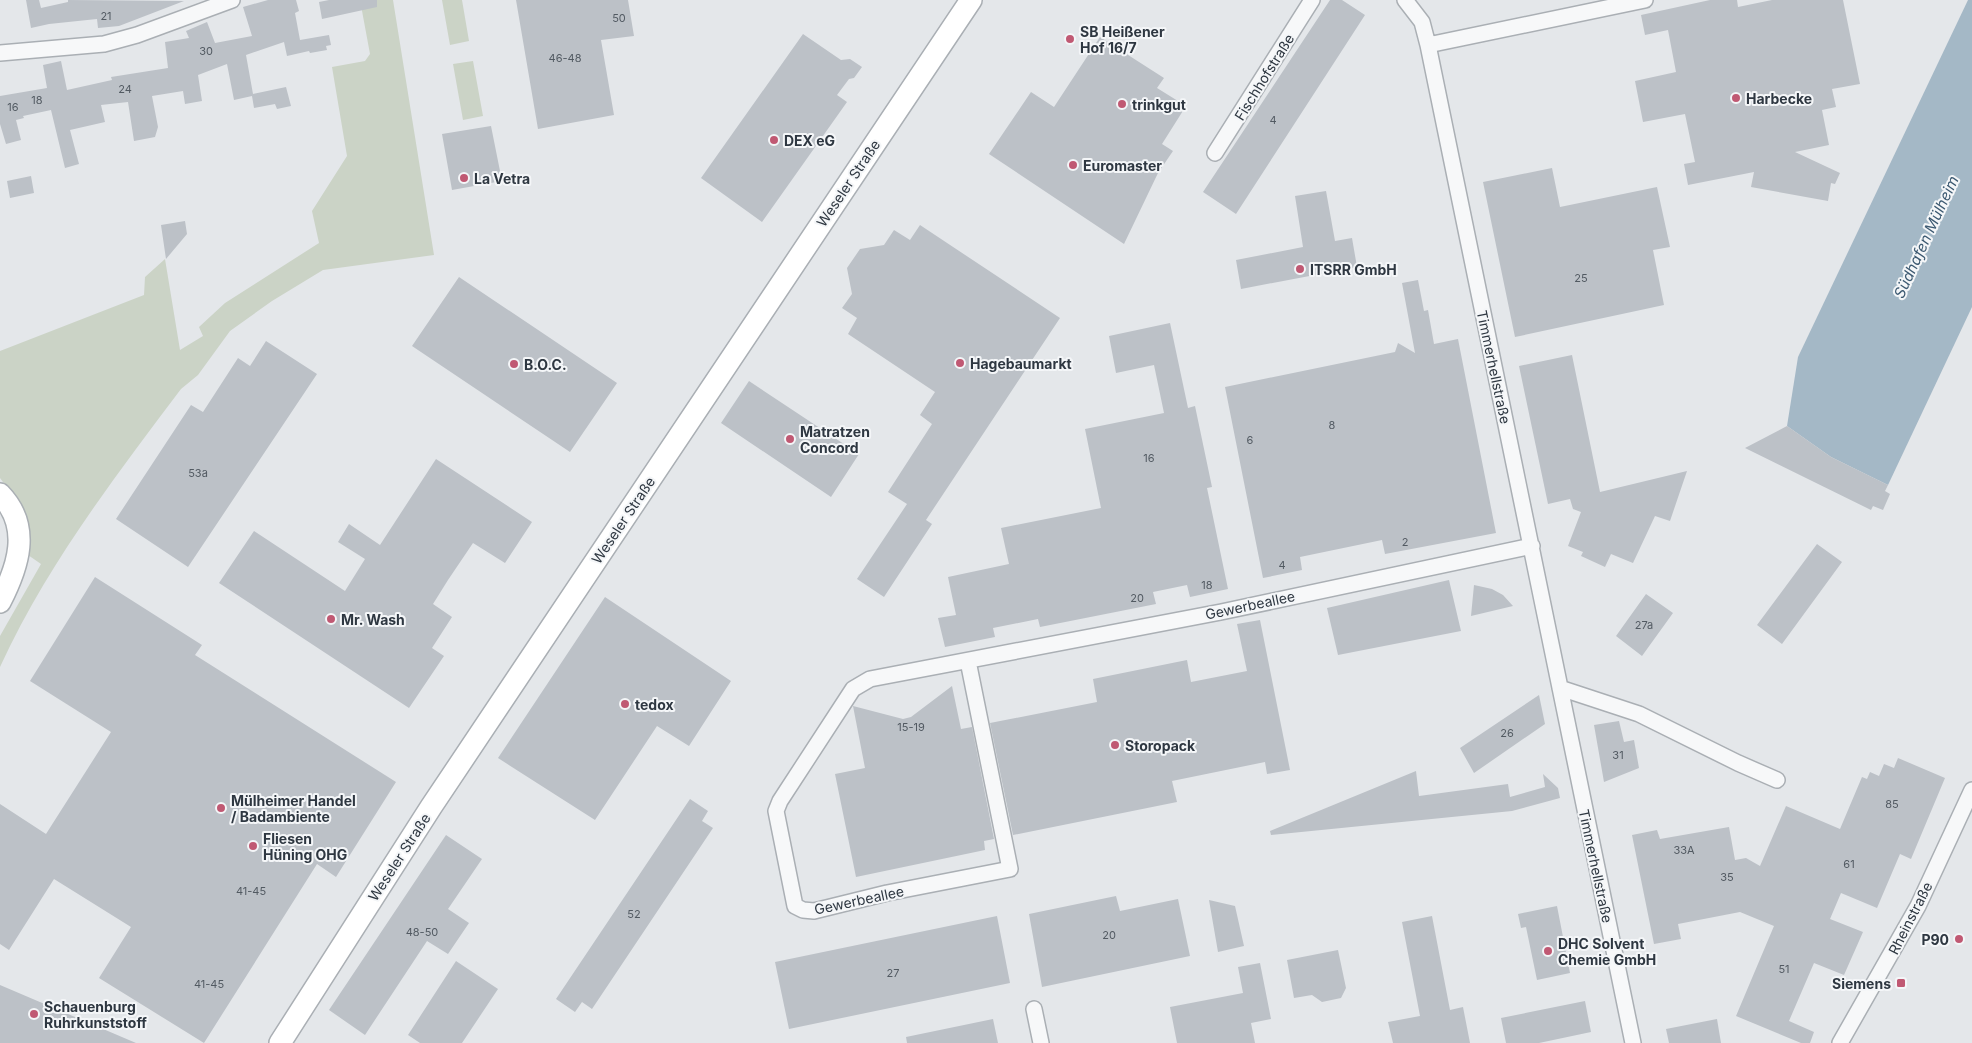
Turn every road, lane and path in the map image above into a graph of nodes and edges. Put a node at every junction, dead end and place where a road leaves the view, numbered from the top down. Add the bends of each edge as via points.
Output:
1 (232, 0) edge
2 (971, 0) edge
3 (1312, 0) edge
4 (1405, 0) edge
5 (1645, 0) edge
6 (1428, 45) junction
7 (0, 53) edge
8 (1216, 153) dead end
9 (0, 494) edge
10 (1532, 546) junction
11 (0, 602) edge
12 (968, 661) junction
13 (1560, 688) junction
14 (1778, 780) dead end
15 (1972, 790) edge
16 (1034, 1010) dead end
17 (280, 1043) edge
18 (1041, 1043) edge
19 (1633, 1043) edge
20 (1840, 1043) edge

1 - 7 street via 136,36 104,44
2 - 17 main road, Weseler Straße via 445,786
3 - 8 street, Fischhofstraße
4 - 6 street, Timmerhellstraße via 1422,22
5 - 6 street
6 - 10 street, Timmerhellstraße
9 - 11 main road via 18,524 20,549 15,570
10 - 12 street, Gewerbeallee via 1221,612
10 - 13 street, Timmerhellstraße
12 - 12 street, Gewerbeallee via 1010,869 814,911 795,906 776,811 853,689 870,679
13 - 14 street via 1639,714
13 - 19 street, Timmerhellstraße
15 - 20 street, Rheinstraße via 1918,906
16 - 18 street

